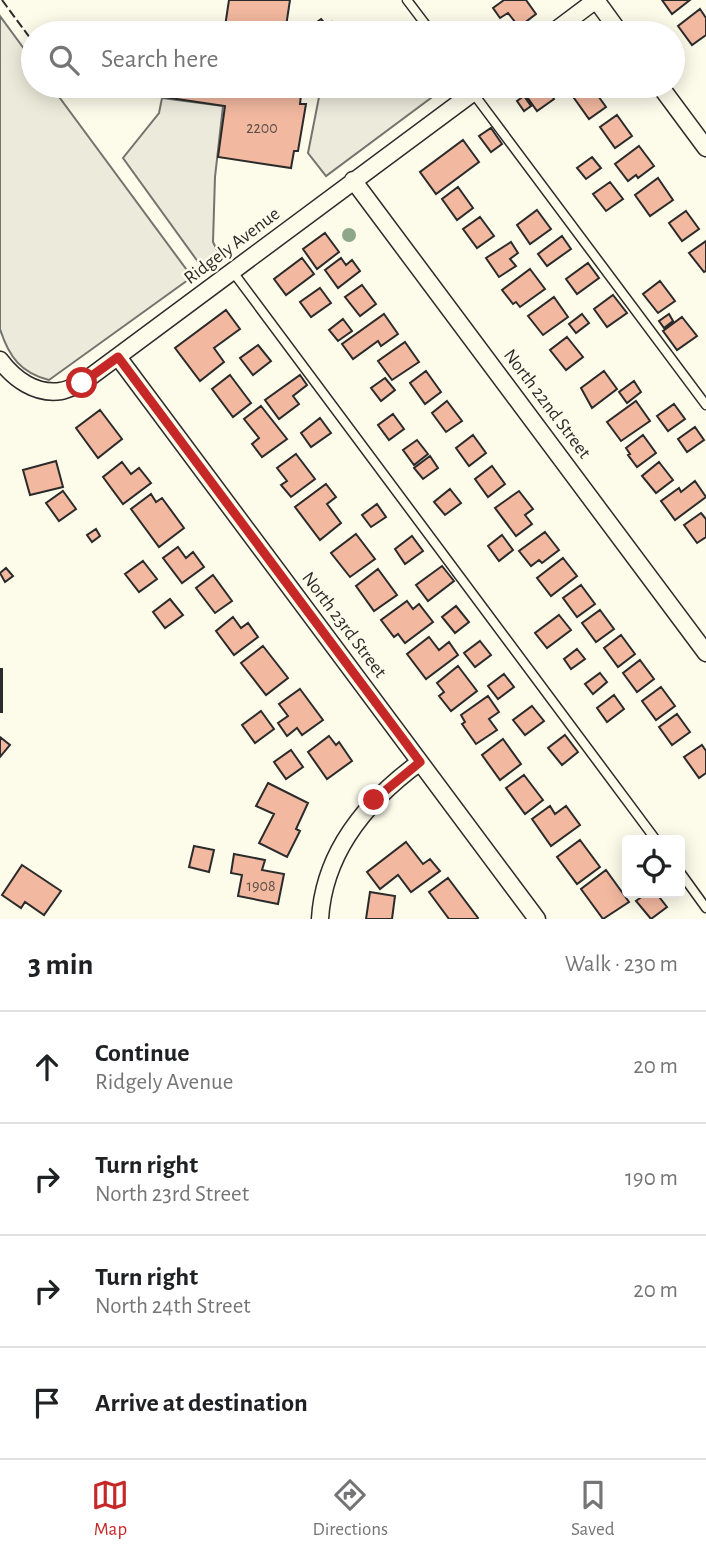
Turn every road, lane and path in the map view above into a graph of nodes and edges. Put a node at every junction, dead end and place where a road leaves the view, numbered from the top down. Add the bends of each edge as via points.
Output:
1 (407, 0) edge
2 (596, 0) edge
3 (423, 21) edge
4 (568, 21) edge
5 (612, 21) edge
6 (464, 98) edge
7 (483, 98) edge
8 (669, 98) edge
9 (706, 148) edge
10 (352, 180) junction
11 (233, 272) junction
12 (118, 357) junction
13 (0, 360) edge
14 (706, 405) edge
15 (706, 653) edge
16 (420, 762) junction
17 (652, 835) edge
18 (685, 880) edge
19 (706, 908) edge
20 (320, 919) edge
21 (537, 919) edge

1 - 3 lane
2 - 4 street
2 - 5 street
6 - 10 street, Ridgely Avenue
7 - 14 lane
8 - 9 street
10 - 11 street, Ridgely Avenue
10 - 15 street, North 22nd Street
11 - 12 street, Ridgely Avenue
11 - 17 lane
12 - 13 street, Ridgely Avenue via 82,383 61,391 39,390 22,382
12 - 16 street, North 23rd Street
16 - 20 street via 374,800 337,853
16 - 21 street, North 23rd Street
18 - 19 lane

